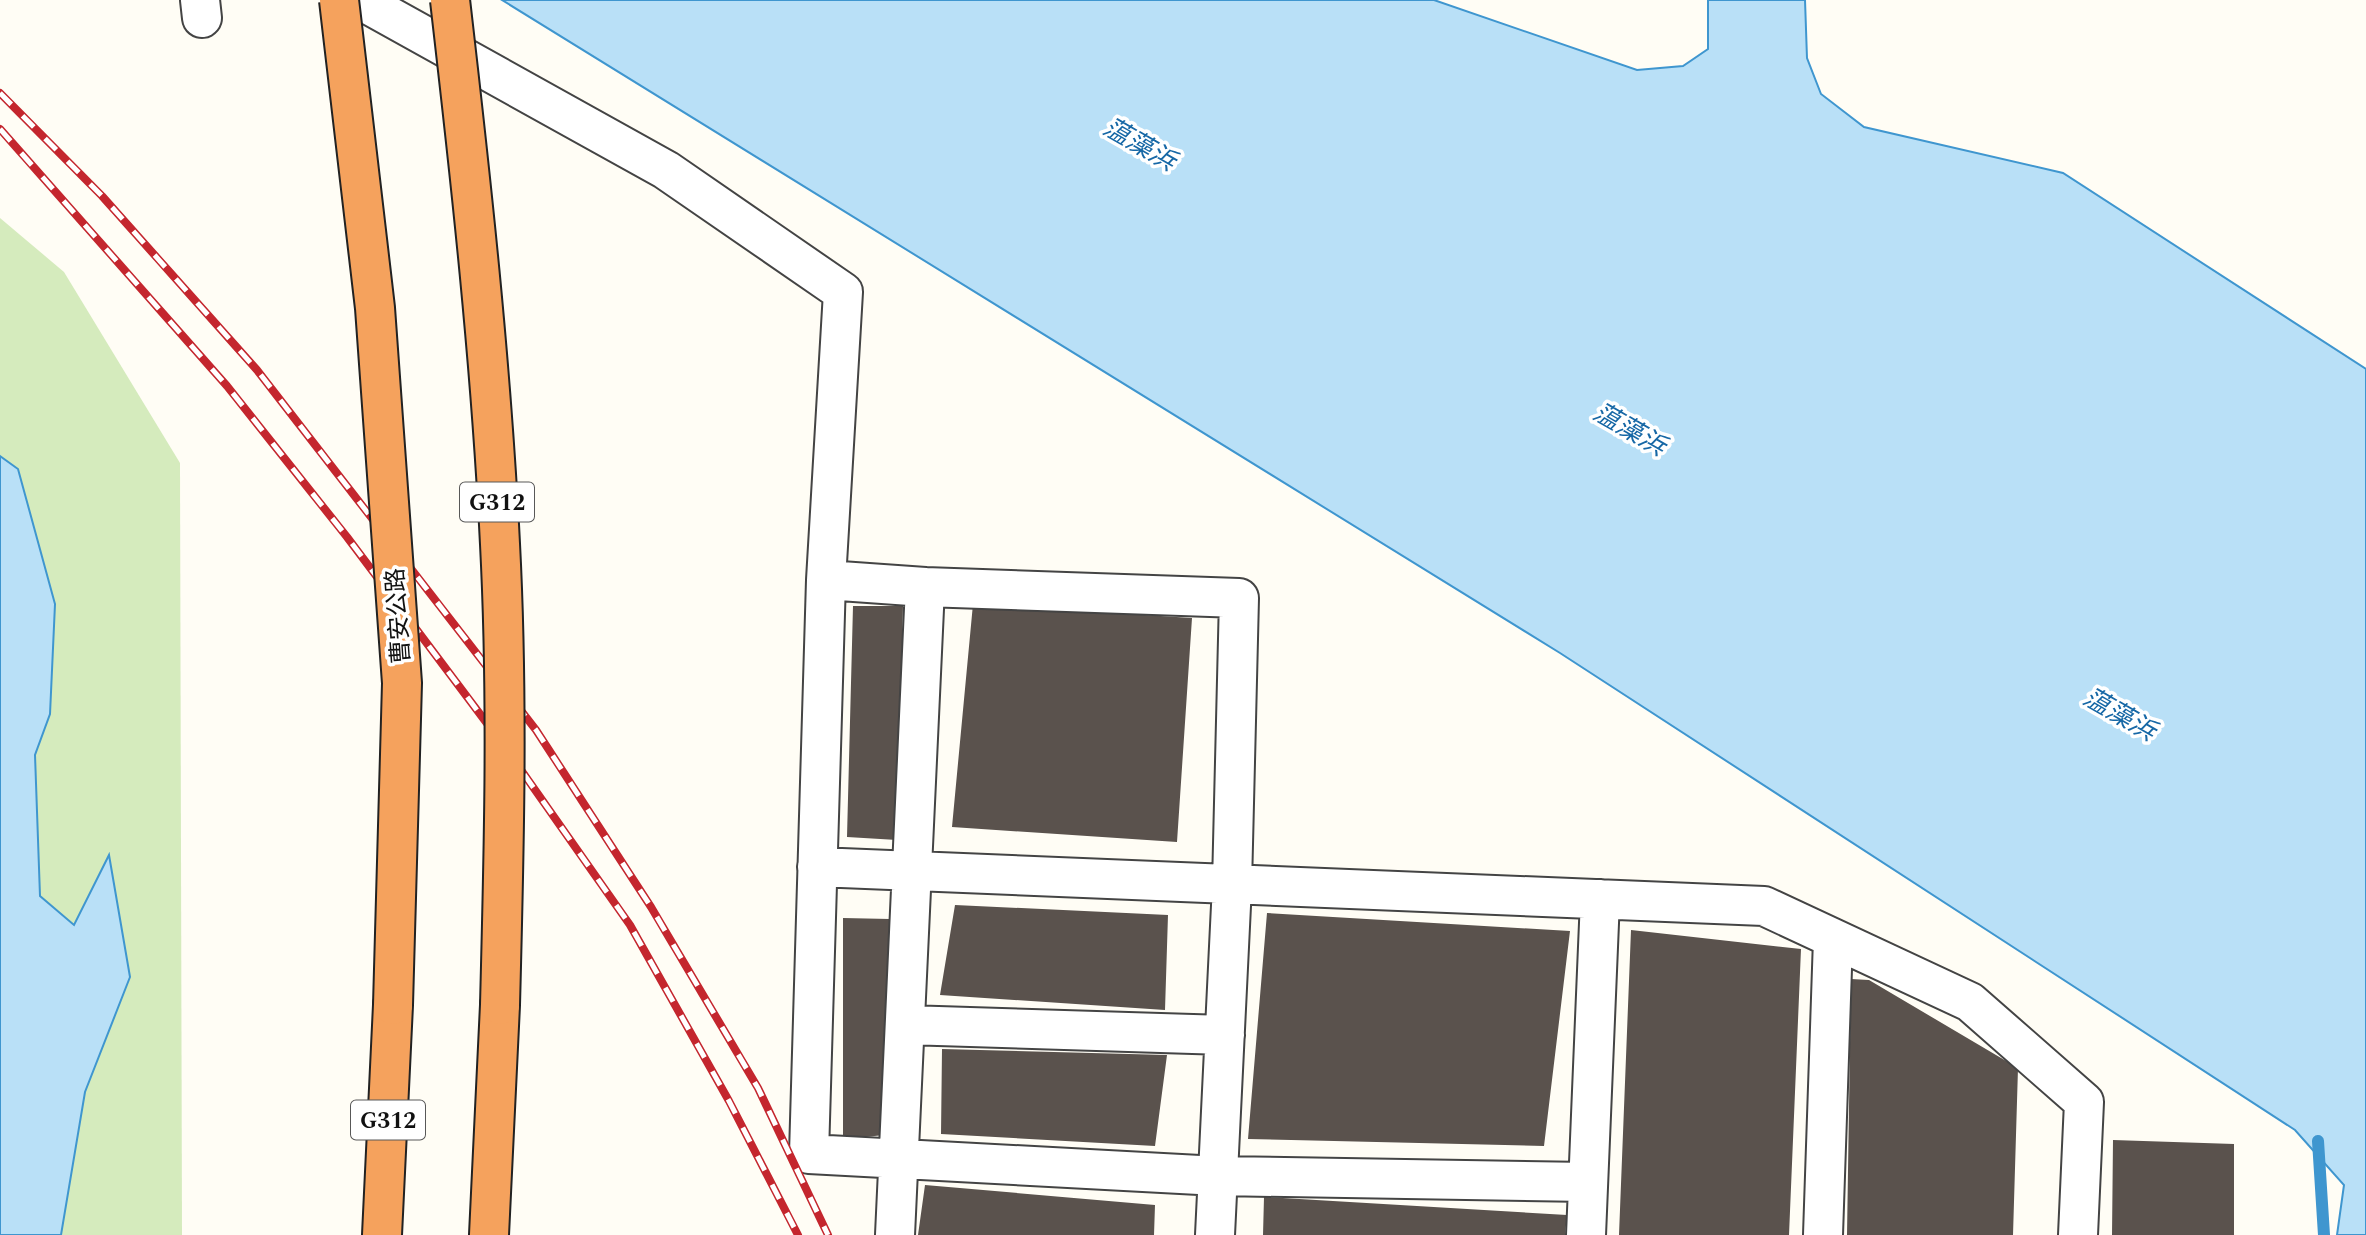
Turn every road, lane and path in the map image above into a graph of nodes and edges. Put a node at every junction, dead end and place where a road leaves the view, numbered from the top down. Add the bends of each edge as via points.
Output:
1 (339, 0) edge
2 (360, 0) edge
3 (450, 0) edge
4 (826, 580) junction
5 (925, 587) junction
6 (817, 867) junction
7 (914, 872) junction
8 (1232, 885) junction
9 (1600, 899) junction
10 (1833, 939) junction
11 (906, 1025) junction
12 (1225, 1035) junction
13 (899, 1158) junction
14 (1218, 1176) junction
15 (1588, 1182) junction
16 (382, 1235) edge
17 (489, 1235) edge
18 (895, 1235) edge
19 (1215, 1235) edge
20 (1586, 1235) edge
21 (1823, 1235) edge
22 (2078, 1235) edge

1 - 16 highway, 曹安公路 / G312, bridge via 375,308 401,670 400,804
2 - 4 street via 666,170 843,292
3 - 17 highway, G312, bridge via 483,289 500,545 506,799
4 - 5 street
4 - 6 street
5 - 7 street
5 - 8 street via 1238,598
6 - 7 street
6 - 13 street via 809,1154
7 - 8 street
7 - 11 street
8 - 9 street
8 - 12 street
9 - 10 street via 1764,906
9 - 15 street
10 - 21 street
10 - 22 street via 1970,1002 2084,1102
11 - 12 street
11 - 13 street
12 - 14 street
13 - 14 street
13 - 18 street
14 - 15 street
14 - 19 street
15 - 20 street

